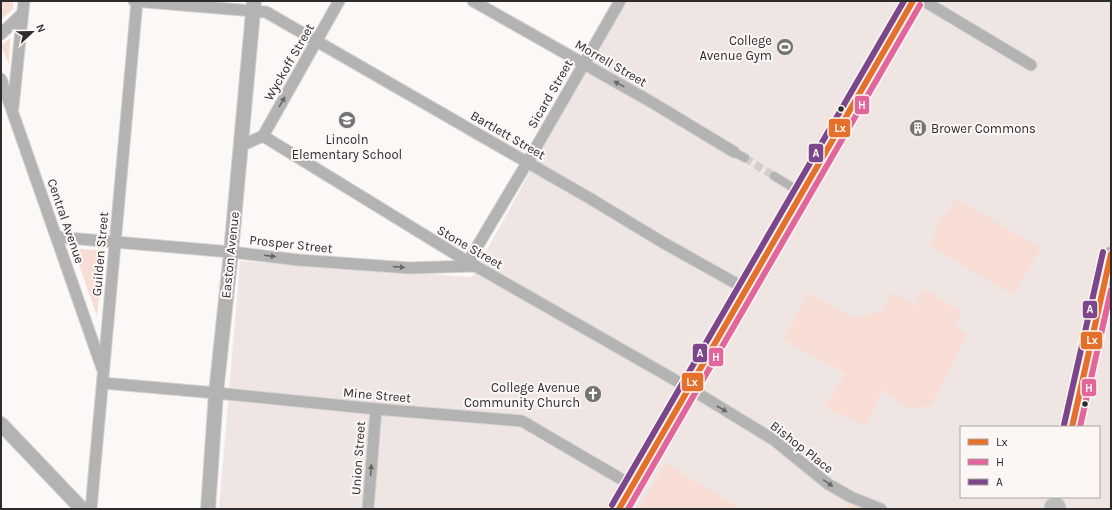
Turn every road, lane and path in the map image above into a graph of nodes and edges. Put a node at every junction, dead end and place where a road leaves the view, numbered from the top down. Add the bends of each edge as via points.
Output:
1 (24, 1) edge
2 (134, 1) edge
3 (137, 1) edge
4 (339, 1) edge
5 (473, 1) edge
6 (620, 1) edge
7 (913, 1) edge
8 (924, 1) edge
9 (254, 6) edge
10 (22, 14) junction
11 (1, 34) edge
12 (317, 40) junction
13 (584, 64) junction
14 (1031, 64) dead end
15 (1, 78) edge
16 (12, 111) junction
17 (262, 136) junction
18 (240, 146) junction
19 (734, 152) joint
20 (745, 158) tunnel mouth
21 (527, 163) junction
22 (774, 176) tunnel mouth
23 (792, 187) dead end
24 (56, 237) junction
25 (115, 241) junction
26 (231, 252) junction
27 (1111, 254) edge
28 (471, 264) junction
29 (746, 289) junction
30 (104, 377) junction
31 (689, 388) junction
32 (216, 393) junction
33 (376, 410) junction
34 (1, 424) edge
35 (1072, 426) edge
36 (633, 486) junction
37 (82, 509) edge
38 (91, 509) edge
39 (208, 509) edge
40 (368, 509) edge
41 (619, 509) edge
42 (881, 509) edge

1 - 10 street
2 - 3 street, Bartlett Street
3 - 9 street, Bartlett Street
3 - 25 street, Guilden Street
4 - 12 street, Wyckoff Street
5 - 13 street, Morrell Street
6 - 13 street, Sicard Street
7 - 29 street
8 - 14 street
9 - 12 street, Bartlett Street
9 - 18 street, Easton Avenue
10 - 11 street
10 - 16 street
17 -> 12 street, Wyckoff Street
12 - 21 street, Bartlett Street
19 -> 13 street, Morrell Street
13 - 21 street, Sicard Street
15 - 16 street, Central Avenue
16 - 24 street, Central Avenue
17 - 18 street
17 - 28 street, Stone Street
18 - 26 street, Easton Avenue
19 - 20 street
21 - 28 street, Sicard Street
21 - 29 street, Bartlett Street
22 - 23 street
24 - 25 street, Prosper Street
24 - 30 street, Central Avenue
25 - 26 street, Prosper Street
25 - 30 street, Guilden Street
26 -> 28 street, Prosper Street via 409,268
26 - 32 street, Easton Avenue
27 - 35 street
28 - 31 street, Stone Street
29 - 31 street
30 - 32 street, Mine Street
30 - 38 street, Guilden Street
31 - 36 street
31 -> 42 street, Bishop Place via 774,440 828,484
32 - 33 street, Mine Street
32 - 39 street, Easton Avenue
33 - 36 street, Mine Street via 522,422
40 -> 33 street, Union Street
34 - 37 street
36 - 41 street

